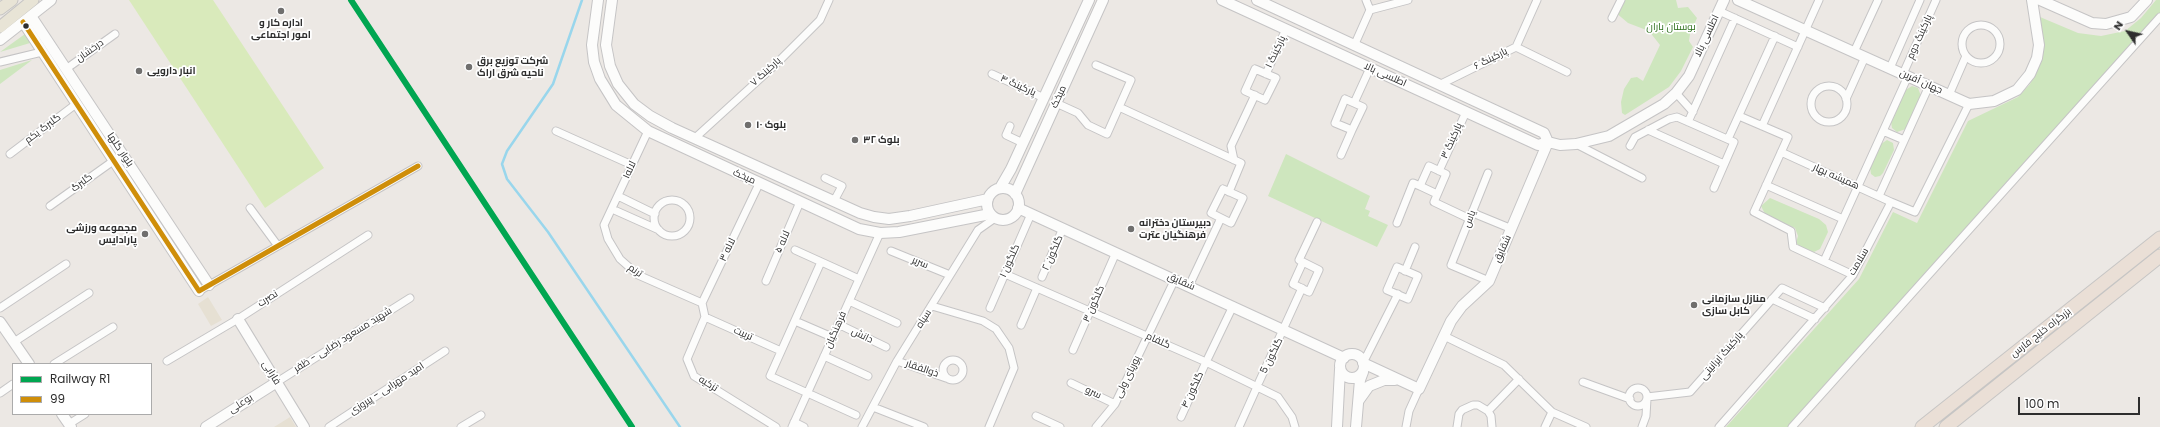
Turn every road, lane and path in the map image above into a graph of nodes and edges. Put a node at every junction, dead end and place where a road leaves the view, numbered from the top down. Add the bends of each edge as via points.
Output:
1 (12, 0) edge
2 (33, 0) edge
3 (51, 0) edge
4 (598, 0) edge
5 (612, 0) edge
6 (829, 0) edge
7 (1089, 0) edge
8 (1103, 0) edge
9 (1222, 0) edge
10 (1257, 0) edge
11 (1366, 0) edge
12 (1408, 0) edge
13 (1537, 0) edge
14 (1621, 0) edge
15 (1724, 0) edge
16 (1738, 0) edge
17 (1819, 0) edge
18 (1878, 0) edge
19 (1920, 0) edge
20 (1936, 0) edge
21 (2032, 0) edge
22 (2040, 0) edge
23 (2147, 0) edge
24 (0, 9) edge
25 (1370, 10) junction
26 (1719, 11) junction
27 (1915, 12) junction
28 (31, 16) junction
29 (2160, 17) edge
30 (1612, 18) dead end
31 (1735, 18) junction
32 (1928, 18) junction
33 (22, 22) junction
34 (0, 27) edge
35 (1286, 29) junction
36 (1806, 30) junction
37 (115, 34) dead end
38 (1775, 36) junction
39 (0, 40) edge
40 (1354, 46) junction
41 (1516, 47) junction
42 (1798, 47) junction
43 (42, 52) junction
44 (1854, 52) junction
45 (1966, 56) junction
46 (1865, 57) junction
47 (0, 62) edge
48 (1096, 65) dead end
49 (66, 68) junction
50 (1370, 68) junction
51 (1890, 68) junction
52 (1567, 72) dead end
53 (992, 74) dead end
54 (1266, 74) junction
55 (1905, 75) junction
56 (1441, 84) junction
57 (1929, 86) junction
58 (1676, 93) junction
59 (1255, 95) junction
60 (1949, 95) junction
61 (1435, 97) junction
62 (1044, 98) junction
63 (1846, 99) junction
64 (1056, 103) junction
65 (1354, 103) junction
66 (76, 104) junction
67 (1969, 104) junction
68 (1119, 108) junction
69 (1466, 112) junction
70 (1693, 112) junction
71 (1739, 116) junction
72 (1688, 122) junction
73 (1010, 126) dead end
74 (1762, 126) junction
75 (1352, 130) junction
76 (1648, 130) junction
77 (556, 131) dead end
78 (648, 131) junction
79 (1883, 131) junction
80 (695, 138) junction
81 (1728, 140) junction
82 (1904, 140) junction
83 (1548, 142) junction
84 (1023, 143) junction
85 (1576, 144) junction
86 (1630, 146) dead end
87 (1781, 152) junction
88 (10, 154) dead end
89 (123, 154) junction
90 (1341, 155) dead end
91 (113, 160) junction
92 (1234, 160) junction
93 (1724, 164) junction
94 (632, 165) junction
95 (418, 166) dead end
96 (1439, 171) junction
97 (1488, 173) dead end
98 (825, 178) dead end
99 (1642, 178) dead end
100 (759, 184) junction
101 (1766, 185) junction
102 (1420, 186) junction
103 (1858, 187) junction
104 (1000, 188) junction
105 (1714, 188) dead end
106 (1229, 192) junction
107 (1015, 194) junction
108 (1437, 194) junction
109 (618, 196) junction
110 (1879, 196) junction
111 (988, 199) junction
112 (834, 201) junction
113 (800, 202) junction
114 (1892, 202) junction
115 (50, 206) dead end
116 (250, 208) dead end
117 (1018, 208) junction
118 (612, 209) junction
119 (655, 214) junction
120 (1031, 214) junction
121 (992, 216) junction
122 (1471, 216) junction
123 (1222, 218) junction
124 (1843, 219) junction
125 (1317, 222) dead end
126 (1397, 223) dead end
127 (1064, 228) junction
128 (1512, 229) junction
129 (660, 231) junction
130 (880, 233) junction
131 (368, 235) dead end
132 (2160, 238) edge
133 (278, 246) junction
134 (1415, 247) dead end
135 (794, 250) dead end
136 (891, 252) dead end
137 (2160, 256) edge
138 (1114, 257) dead end
139 (821, 262) junction
140 (1303, 262) junction
141 (1824, 262) junction
142 (66, 264) dead end
143 (1405, 271) junction
144 (1005, 274) junction
145 (950, 275) junction
146 (1853, 275) junction
147 (1042, 277) dead end
148 (859, 279) junction
149 (1175, 279) junction
150 (766, 281) dead end
151 (1489, 281) junction
152 (209, 285) junction
153 (1190, 286) junction
154 (1037, 288) junction
155 (1302, 288) junction
156 (199, 291) joint
157 (89, 293) dead end
158 (1398, 294) junction
159 (410, 298) dead end
160 (1772, 299) junction
161 (849, 301) junction
162 (702, 303) junction
163 (932, 306) junction
164 (1233, 306) junction
165 (0, 308) edge
166 (990, 308) dead end
167 (1825, 308) junction
168 (1090, 311) junction
169 (705, 317) junction
170 (238, 319) junction
171 (1815, 319) junction
172 (795, 321) junction
173 (0, 322) edge
174 (897, 323) dead end
175 (838, 324) junction
176 (1021, 325) dead end
177 (113, 327) dead end
178 (1285, 329) junction
179 (1148, 336) junction
180 (1444, 336) junction
181 (832, 337) junction
182 (14, 342) junction
183 (886, 347) dead end
184 (1073, 350) dead end
185 (445, 351) dead end
186 (781, 351) junction
187 (824, 356) junction
188 (1344, 358) junction
189 (1207, 360) junction
190 (167, 361) dead end
191 (897, 361) junction
192 (28, 363) edge
193 (56, 363) edge
194 (1363, 367) junction
195 (1340, 369) junction
196 (868, 376) dead end
197 (946, 378) dead end
198 (1518, 379) junction
199 (1397, 380) junction
200 (277, 382) junction
201 (1584, 382) dead end
202 (1071, 383) dead end
203 (1258, 384) junction
204 (12, 385) edge
205 (1419, 389) junction
206 (0, 393) edge
207 (807, 393) junction
208 (1647, 398) junction
209 (1630, 399) junction
210 (1357, 403) junction
211 (1115, 404) junction
212 (873, 407) junction
213 (1488, 411) junction
214 (1552, 412) junction
215 (63, 415) edge
216 (83, 415) edge
217 (481, 415) dead end
218 (856, 416) dead end
219 (1036, 416) dead end
220 (1181, 417) dead end
221 (70, 425) edge
222 (793, 425) edge
223 (206, 427) edge
224 (304, 427) edge
225 (329, 427) edge
226 (461, 427) edge
227 (776, 427) edge
228 (804, 427) edge
229 (862, 427) edge
230 (924, 427) edge
231 (989, 427) edge
232 (1060, 427) edge
233 (1096, 427) edge
234 (1239, 427) edge
235 (1295, 427) edge
236 (1336, 427) edge
237 (1356, 427) edge
238 (1406, 427) edge
239 (1457, 427) edge
240 (1492, 427) edge
241 (1545, 427) edge
242 (1586, 427) edge
243 (1642, 427) edge
244 (1719, 427) edge
245 (1792, 427) edge
246 (1922, 427) edge
247 (1946, 427) edge

1 - 24 main road
2 - 34 main road
3 - 28 street
4 - 78 street, میخک via 592,45 600,79 616,105
5 - 80 street, میخک via 606,45 610,66 618,84 634,104 650,116
6 - 80 street, پارکینگ ۷ via 820,20
7 - 62 street, میخک
8 - 64 street, میخک
9 - 35 street, اطلسی بالا
10 - 40 street, اطلسی بالا
11 - 25 street
12 - 25 street
13 - 41 street, پارکینگ ۶
14 - 30 street
15 - 26 street, اطلسی بالا
16 - 36 street, جهان آفرین
17 - 36 street
18 - 44 street
19 - 27 street, پارکینگ دوم
20 - 32 street, پارکینگ دوم
21 - 67 street via 2039,45 2030,74 2017,90 1994,101
22 - 23 street via 2092,23 2106,24 2131,17
25 - 40 street
26 - 31 street
26 - 58 street, اطلسی بالا via 1689,76
27 - 32 street
27 - 51 street, پارکینگ دوم
28 - 33 street
28 - 49 street, بلوار گلها
29 - 245 street
31 - 38 street
31 - 70 street
32 - 55 street, پارکینگ دوم
33 - 39 street
33 - 43 street, بلوار گلها
35 - 50 street, اطلسی بالا
35 - 54 street, پارکینگ ۱
36 - 42 street
36 - 44 street, جهان آفرین
37 - 49 street, درخشان
38 - 42 street
38 - 71 street
40 - 56 street, اطلسی بالا
41 - 52 street
41 - 56 street, پارکینگ ۶
42 - 74 street
43 - 47 street
43 - 66 street, بلوار گلها
44 - 46 street, جهان آفرین
45 - 45 street via 1976,62 1993,58 1999,48 1995,31 1991,27 1979,25 1968,29 1962,45
45 - 60 street
46 - 51 street, جهان آفرین
46 - 63 street
48 - 68 street via 1131,80
49 - 89 street, بلوار گلها
50 - 61 street, اطلسی بالا
50 - 65 street
51 - 55 street, جهان آفرین
53 - 62 street, پارکینگ ۴
54 - 59 street via 1276,78 1265,100
54 - 59 street via 1255,69 1245,91
55 - 57 street, جهان آفرین
55 - 79 street, پارکینگ دوم
56 - 61 street
56 - 83 street, اطلسی بالا via 1544,133
57 - 60 street, جهان آفرین
57 - 82 street
58 - 70 street
58 - 85 street, اطلسی بالا via 1664,104 1609,136
59 - 92 street via 1231,146
60 - 67 street, جهان آفرین
61 - 69 street, اطلسی بالا
62 - 64 street
62 - 84 street, میخک
63 - 63 street via 1839,89 1822,87 1813,95 1811,106 1816,117 1832,121 1842,116 1847,104
64 - 68 street via 1078,113 1088,125 1107,134
64 - 107 street, میخک
65 - 75 street via 1363,106
65 - 75 street via 1345,99 1335,123
66 - 88 street, گلبرگ یکم
66 - 91 street, بلوار گلها
67 - 114 street via 1915,212
68 - 92 street
69 - 83 street, اطلسی بالا via 1538,145
69 - 96 street, پارکینگ ۳
70 - 72 street
71 - 74 street
71 - 81 street
72 - 76 street via 1677,117
72 - 81 street
73 - 84 street via 1006,135
74 - 87 street via 1788,137
75 - 90 street
76 - 86 street via 1635,136
76 - 93 street
77 - 94 street
78 - 94 street, لاله۱
78 - 100 street, میخک
79 - 82 street
79 - 103 street, پارکینگ دوم
80 - 112 street, میخک
81 - 93 street via 1734,142
82 - 110 street
83 - 85 street, اطلسی بالا via 1560,145
83 - 128 street, شقایق
84 - 104 street, میخک
85 - 99 street
87 - 101 street
87 - 103 street, همیشه بهار
89 - 91 street, گلبرگ
89 - 152 street, بلوار گلها
91 - 115 street, گلبرگ
91 - 156 street, بلوار گلها
92 - 106 street via 1241,163
93 - 105 street
94 - 109 street, لاله۱
95 - 133 street
96 - 102 street via 1429,166
96 - 108 street via 1446,174
97 - 122 street, یاس
98 - 112 street via 842,186
100 - 113 street, میخک
100 - 162 street, لاله ۳
101 - 124 street
101 - 141 street via 1754,212 1791,231 1793,247
102 - 108 street
102 - 126 street via 1413,183
103 - 110 street, همیشه بهار
103 - 124 street, پارکینگ دوم
104 - 107 street via 1008,189
104 - 111 street via 992,192
106 - 123 street via 1223,188 1211,213
106 - 123 street via 1243,198 1231,222
107 - 117 street
108 - 122 street via 1434,202
109 - 118 street, لاله۱
109 - 119 street
110 - 114 street, همیشه بهار
111 - 112 street, میخک via 889,219 860,213
111 - 121 street via 987,205
113 - 130 street, میخک via 859,229
113 - 150 street, لاله ۵
114 - 146 street, سلامت
116 - 133 street
117 - 120 street, شقایق
117 - 121 street via 1016,213 1006,220
118 - 129 street
118 - 162 street, ترنم via 604,225 608,239 620,259 638,275
119 - 129 street via 654,220
119 - 129 street via 661,204 671,200 682,203 689,212 689,224 682,233 670,236
120 - 127 street, شقایق
120 - 144 street, گلگون ۱
121 - 130 street, میخک
121 - 145 street, سپاه via 978,230
122 - 128 street
122 - 151 street, یاس via 1451,265
123 - 153 street
124 - 141 street, پارکینگ دوم
125 - 140 street via 1299,260
127 - 147 street, گلگون ۲
127 - 149 street, شقایق
128 - 151 street, شقایق
130 - 148 street, فرهنگیان
131 - 170 street, نصرت
132 - 246 highway, بزرگراه خلیج فارس
133 - 152 street
134 - 143 street
135 - 139 street
136 - 145 street, سریر
137 - 247 highway, بزرگراه خلیج فارس
138 - 168 street, گلگون ۳
139 - 148 street
139 - 172 street
140 - 155 street via 1293,284
140 - 155 street via 1319,270 1309,292
141 - 146 street
142 - 165 street
143 - 158 street via 1397,267 1387,290
143 - 158 street via 1418,276 1408,299
144 - 154 street, گلفام
144 - 166 street, گلگون ۱
145 - 163 street, سپاه
146 - 167 street, سلامت
148 - 161 street, فرهنگیان
149 - 153 street, شقایق
149 - 179 street, پوریای ولی
151 - 180 street, شقایق via 1462,306
152 - 156 street
153 - 164 street, شقایق
154 - 168 street, گلفام
154 - 176 street
155 - 178 street, گلگون 5
157 - 182 street
158 - 194 street
159 - 200 street, شهید مسعود رضایی - ظفر
160 - 167 street, پارکینگ ایرانیتی via 1782,288
160 - 171 street
160 - 208 street, پارکینگ ایرانیتی via 1690,392
161 - 174 street
161 - 175 street, فرهنگیان
162 - 169 street
163 - 191 street, سپاه
163 - 231 street via 983,321 996,329 1009,348 1014,368
164 - 178 street, شقایق
164 - 189 street, گلگون ۴
167 - 171 street, سلامت
168 - 179 street, گلفام
168 - 184 street, گلگون ۳
169 - 186 street, تربیت
169 - 227 street, تزکیه via 687,359 694,376
170 - 190 street, نصرت
170 - 200 street, فارابی
171 - 244 street, سلامت
172 - 181 street
172 - 186 street
173 - 182 street
175 - 181 street, فرهنگیان
175 - 183 street, دانش
177 - 193 street
178 - 188 street, شقایق
178 - 203 street, گلگون 5
179 - 189 street, گلفام
179 - 211 street, پوریای ولی
180 - 198 street via 1504,365
180 - 205 street, شقایق
181 - 187 street, فرهنگیان
182 - 192 street
185 - 225 street, امید مهرابی - پیروزی
186 - 207 street via 770,376
187 - 196 street
187 - 207 street, فرهنگیان
188 - 194 street via 1350,354 1355,355
188 - 195 street
189 - 203 street, گلفام
189 - 220 street, گلگون ۴
191 - 197 street, ذوالفقار
191 - 212 street, سپاه
194 - 195 street via 1358,376 1351,378 1344,375
194 - 199 street
194 - 210 street
195 - 236 street
198 - 213 street
198 - 214 street
199 - 205 street
199 - 210 street via 1384,380 1369,386
200 - 223 street, بوعلی
200 - 224 street, فارابی
201 - 209 street
202 - 211 street, سرو
203 - 234 street, گلگون 5
203 - 235 street, گلفام via 1278,397 1292,417
204 - 206 street
205 - 238 street via 1409,411
207 - 218 street
207 - 222 street, فرهنگیان
208 - 209 street via 1643,404 1638,405
208 - 209 street via 1645,391 1637,388 1632,391
208 - 243 street via 1646,416
210 - 237 street
211 - 233 street, پوریای ولی
212 - 229 street, سپاه
212 - 230 street
213 - 239 street via 1478,405 1467,406 1459,414
213 - 240 street via 1492,416
214 - 241 street
214 - 242 street
215 - 221 street
216 - 221 street
217 - 226 street
219 - 232 street
222 - 228 street

